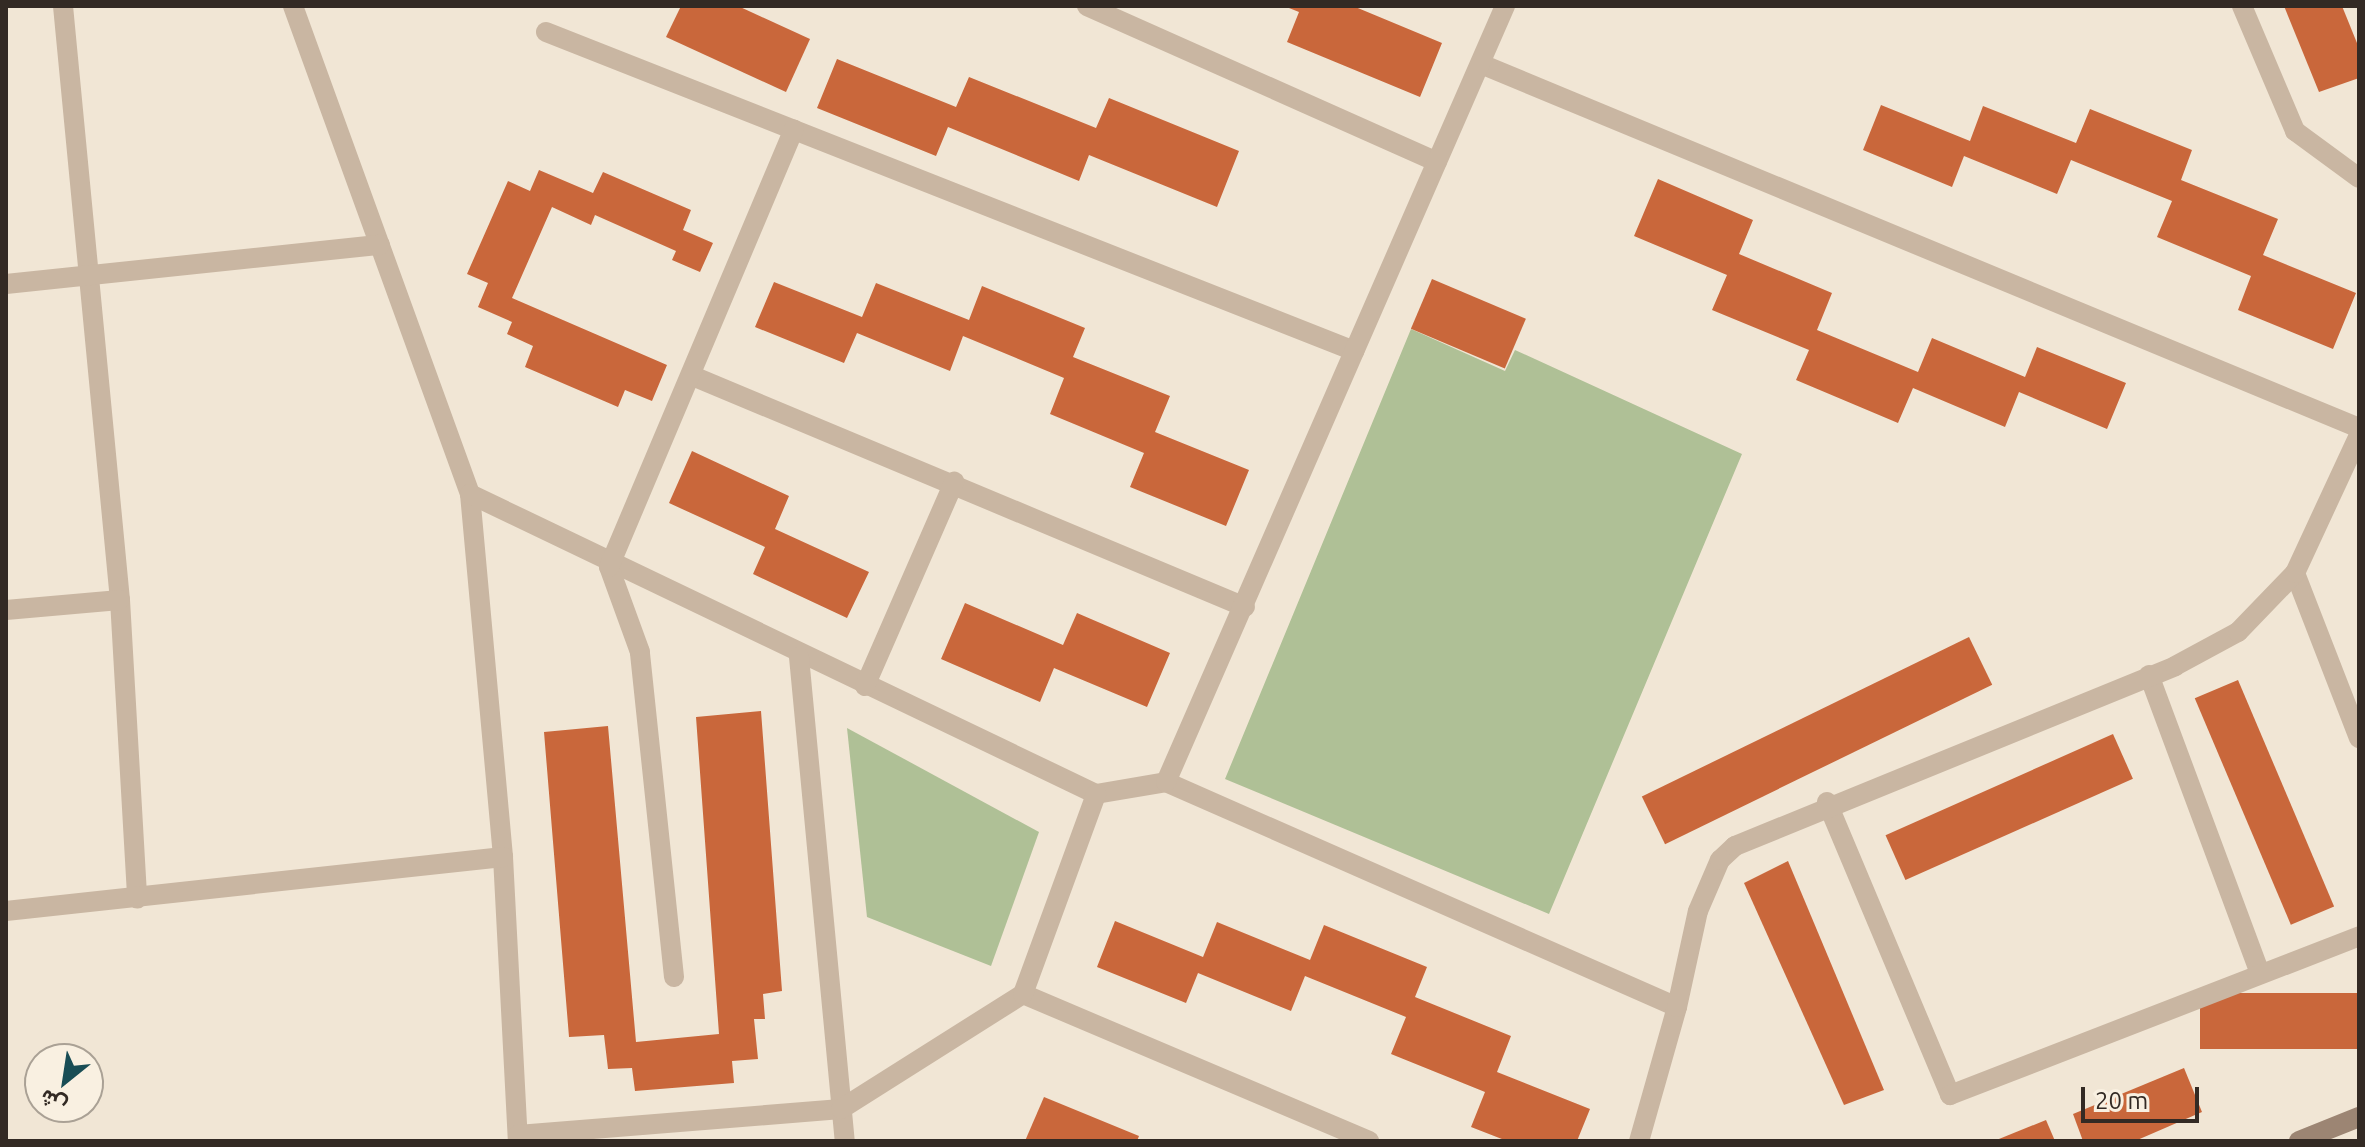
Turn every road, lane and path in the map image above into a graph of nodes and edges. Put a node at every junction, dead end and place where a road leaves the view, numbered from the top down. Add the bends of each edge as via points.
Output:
1 (63, 6) edge
2 (293, 6) edge
3 (1087, 6) edge
4 (1505, 6) edge
5 (2242, 6) edge
6 (546, 32) dead end
7 (1481, 64) junction
8 (794, 129) junction
9 (1437, 162) junction
10 (2359, 178) edge
11 (380, 245) junction
12 (92, 274) junction
13 (6, 284) edge
14 (1354, 351) junction
15 (695, 377) junction
16 (2359, 428) edge
17 (2359, 435) edge
18 (954, 482) junction
19 (470, 494) junction
20 (609, 567) junction
21 (2295, 573) junction
22 (120, 600) junction
23 (1245, 607) junction
24 (6, 610) edge
25 (799, 657) junction
26 (2149, 675) junction
27 (865, 686) junction
28 (2359, 738) edge
29 (1166, 782) junction
30 (1096, 794) junction
31 (1827, 802) junction
32 (503, 857) junction
33 (137, 899) junction
34 (6, 911) edge
35 (2359, 936) edge
36 (2260, 973) junction
37 (674, 977) dead end
38 (1023, 994) junction
39 (1677, 1007) junction
40 (841, 1109) junction
41 (2359, 1117) edge
42 (518, 1138) edge
43 (845, 1141) edge
44 (1369, 1141) edge
45 (1639, 1141) edge
46 (2299, 1141) edge

1 - 12 street
2 - 11 street
3 - 9 street
4 - 7 street
5 - 10 street via 2295,131
6 - 8 street
7 - 9 street
7 - 16 street
8 - 14 street
8 - 15 street
9 - 14 street
11 - 12 street
11 - 19 street
12 - 13 street
12 - 22 street
14 - 23 street
15 - 18 street
15 - 20 street
17 - 21 street
18 - 23 street
18 - 27 street
19 - 20 street
19 - 32 street
20 - 25 street
20 - 37 street via 640,652
21 - 26 street via 2238,632
21 - 28 street
22 - 24 street
22 - 33 street
23 - 29 street
25 - 27 street
25 - 40 street
26 - 31 street
26 - 36 street
27 - 30 street
29 - 30 street
29 - 39 street
30 - 38 street
31 - 36 street via 1950,1095
31 - 39 street via 1735,846 1720,860 1698,911
32 - 33 street
32 - 42 street
33 - 34 street
35 - 36 street
38 - 40 street
38 - 44 street
39 - 45 street
40 - 42 street
40 - 43 street
41 - 46 street

